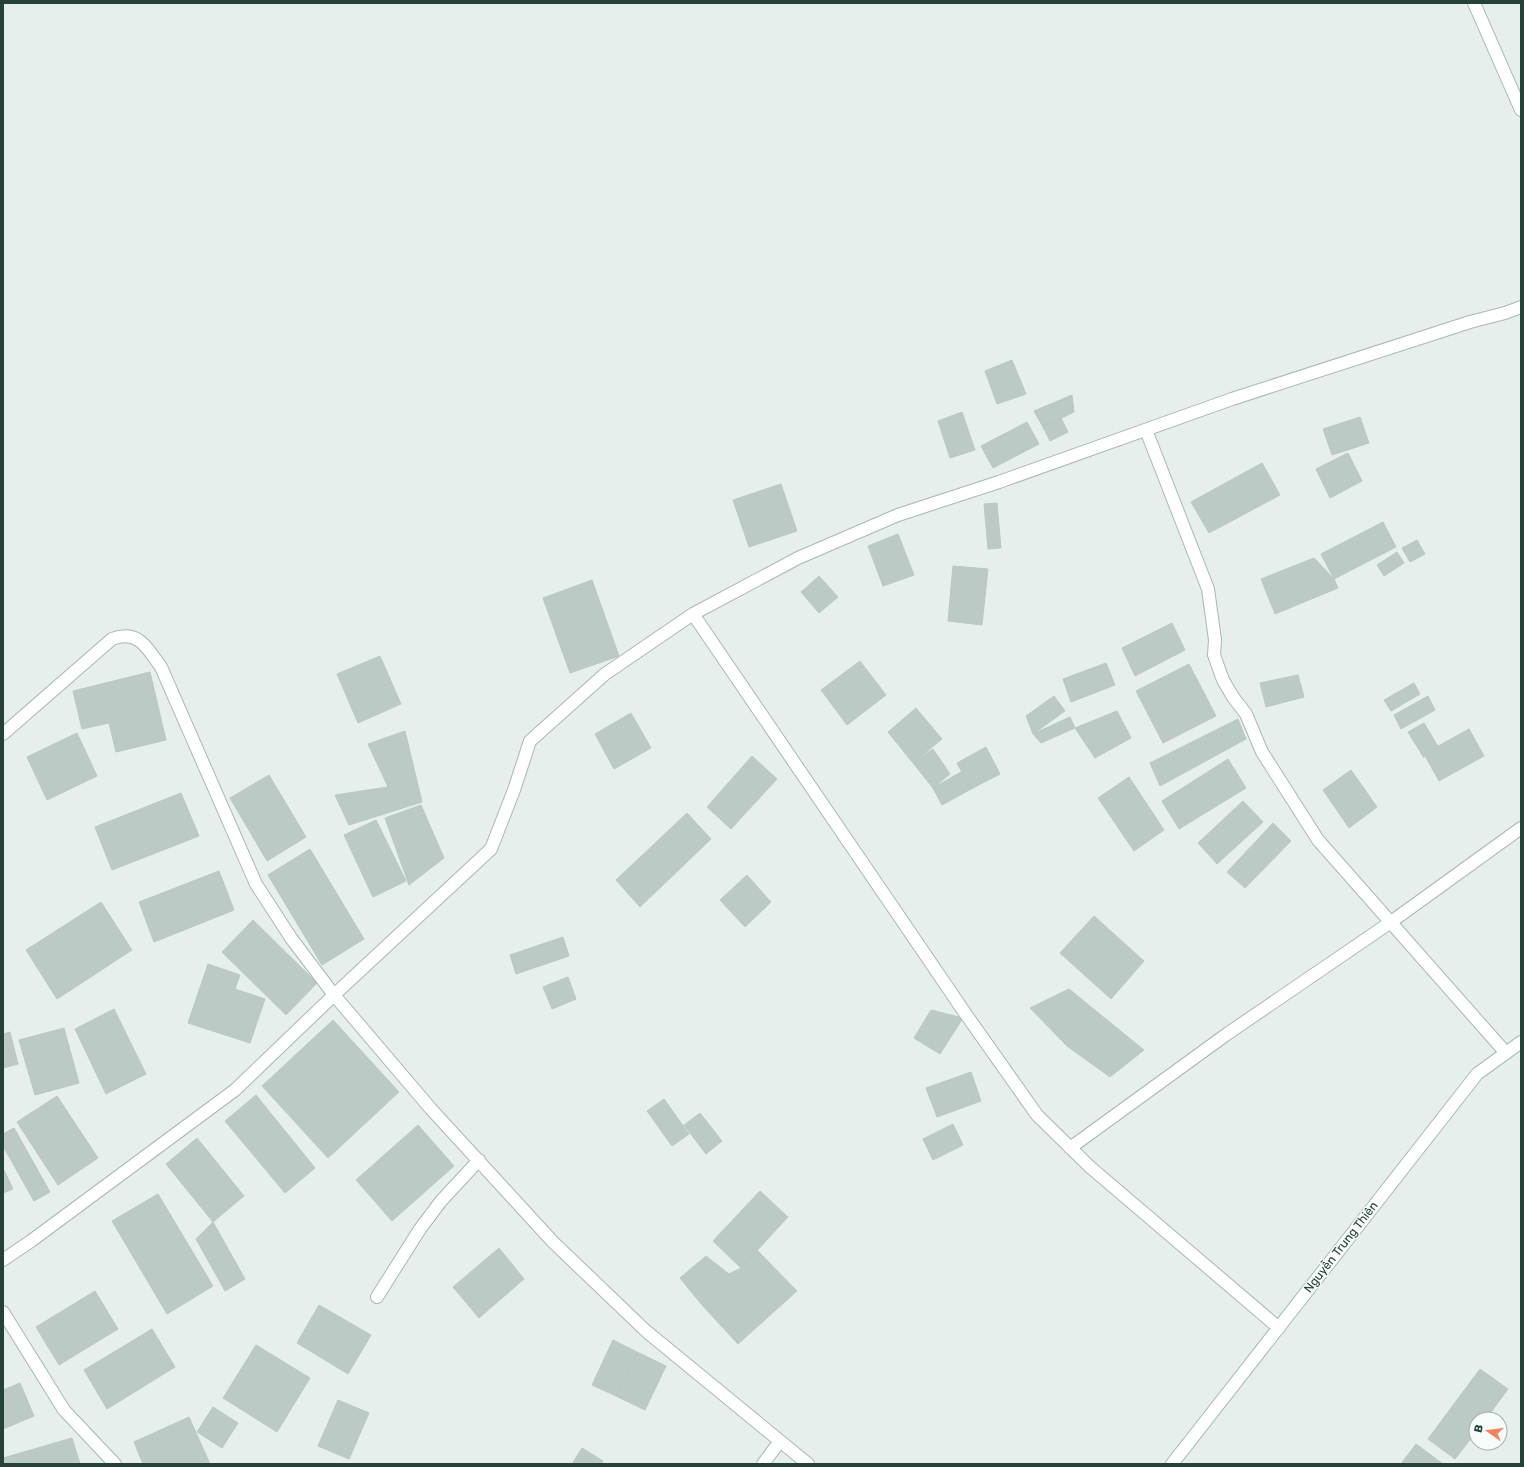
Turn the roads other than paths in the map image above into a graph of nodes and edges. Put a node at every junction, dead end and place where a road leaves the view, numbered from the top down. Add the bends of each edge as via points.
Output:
1 (1474, 3) edge
2 (1521, 110) edge
3 (1521, 308) edge
4 (1146, 430) junction
5 (693, 614) junction
6 (3, 734) edge
7 (1521, 828) edge
8 (1391, 922) junction
9 (334, 995) junction
10 (1521, 1042) edge
11 (1506, 1053) junction
12 (1070, 1148) junction
13 (478, 1160) junction
14 (3, 1260) edge
15 (377, 1297) dead end
16 (3, 1312) edge
17 (1279, 1328) junction
18 (780, 1441) junction
19 (115, 1464) edge
20 (763, 1464) edge
21 (808, 1464) edge
22 (1172, 1464) edge

1 - 2 street
3 - 4 street via 1455,326
4 - 5 street via 898,515 798,558
4 - 8 street via 1208,589 1215,640 1214,655 1224,680 1246,714 1262,752 1318,840
5 - 9 street via 605,674 530,741 491,849
5 - 12 street via 1037,1115
6 - 9 street via 112,639 123,635 134,637 144,643 161,667 256,884 291,938
7 - 8 street
8 - 11 street
8 - 12 street via 1227,1034
9 - 13 street
9 - 14 street via 235,1090
10 - 11 street, Nguyễn Trung Thiên
11 - 17 street, Nguyễn Trung Thiên via 1476,1074
12 - 17 street
13 - 15 street via 420,1229
13 - 18 street via 553,1242 641,1326
16 - 19 street via 64,1410
17 - 22 street, Nguyễn Trung Thiên
18 - 20 street
18 - 21 street

